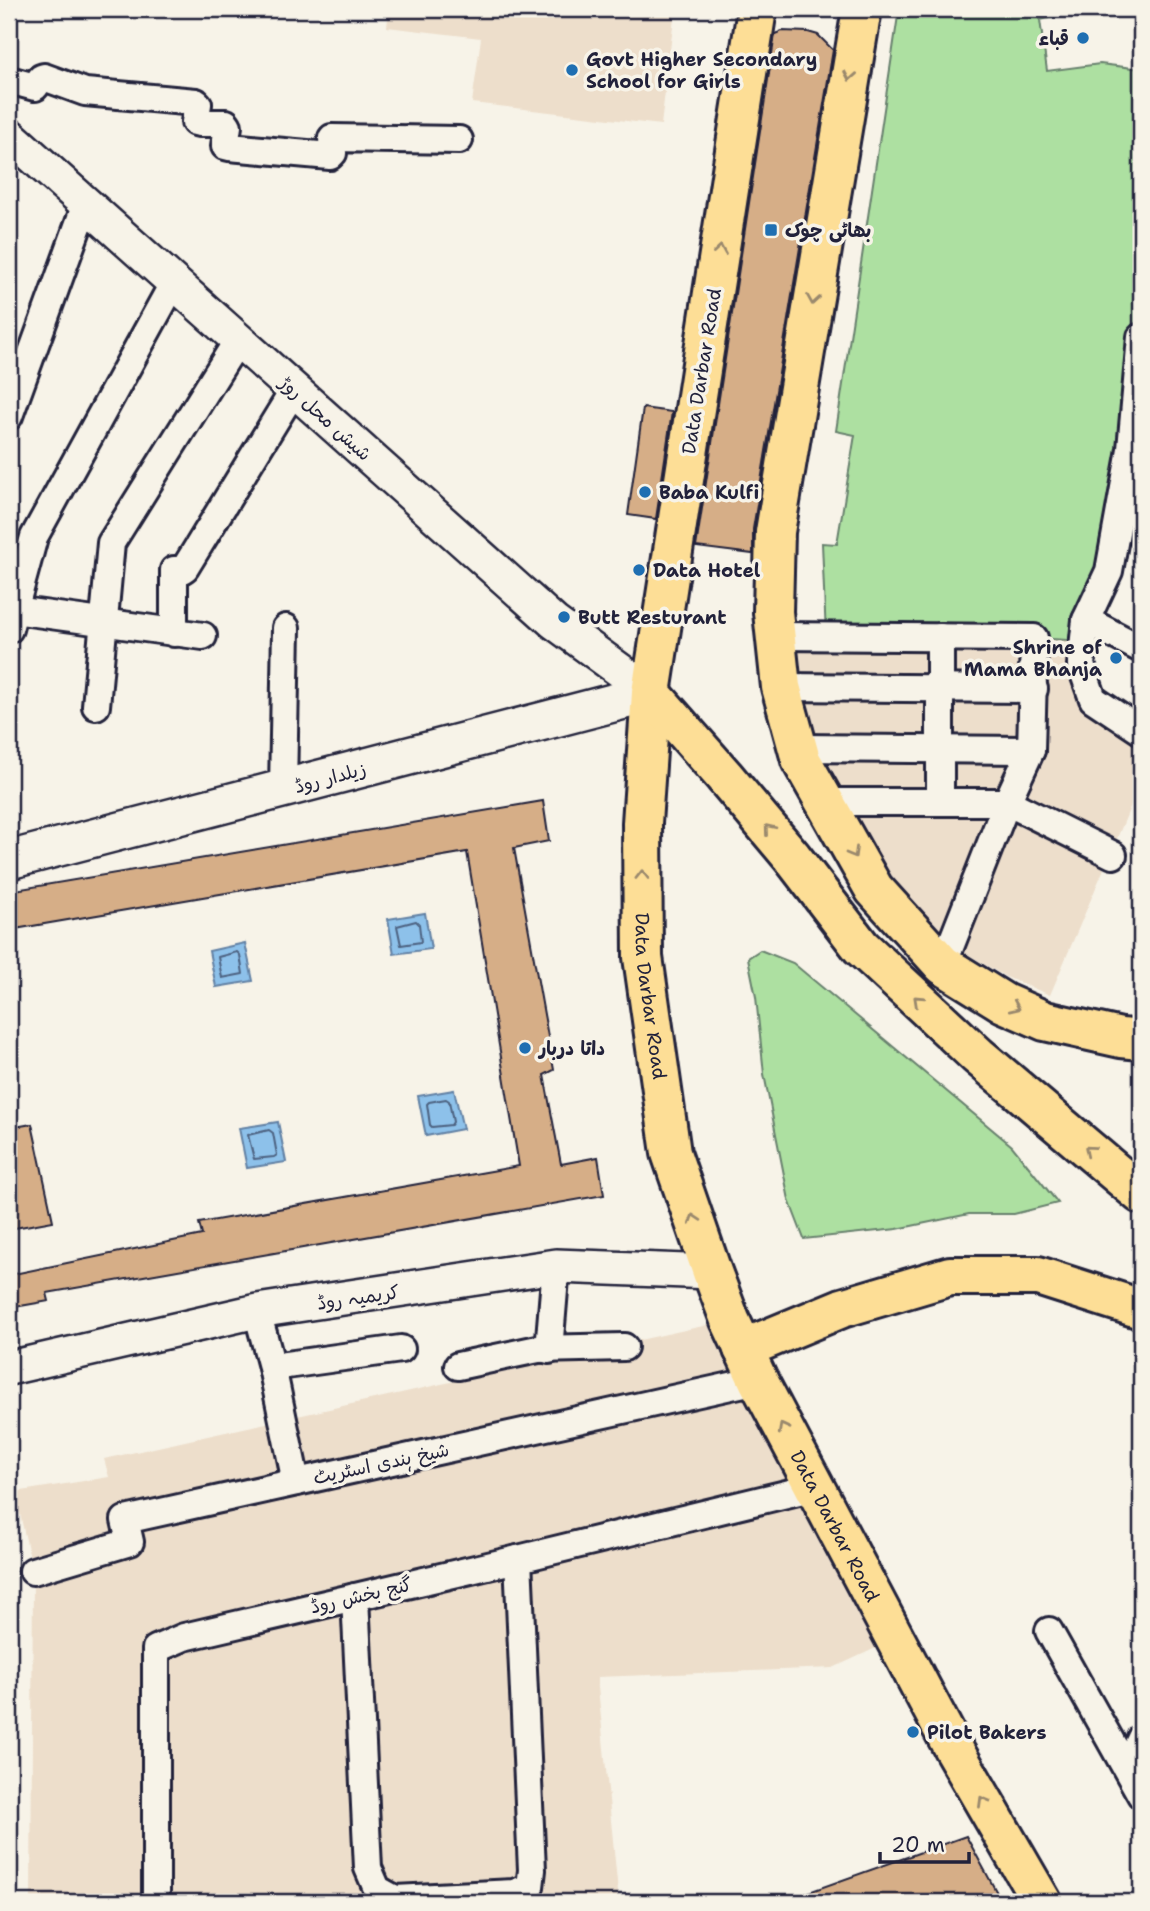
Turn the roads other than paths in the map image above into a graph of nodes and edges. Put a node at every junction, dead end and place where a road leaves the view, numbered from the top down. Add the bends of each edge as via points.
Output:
1 (757, 9) edge
2 (862, 9) edge
3 (9, 80) edge
4 (9, 135) edge
5 (459, 140) dead end
6 (86, 204) junction
7 (173, 282) junction
8 (1141, 337) edge
9 (238, 340) junction
10 (294, 390) junction
11 (9, 416) edge
12 (20, 545) edge
13 (11, 620) edge
14 (1086, 620) junction
15 (103, 624) junction
16 (286, 628) dead end
17 (174, 633) junction
18 (203, 636) dead end
19 (776, 636) junction
20 (940, 637) junction
21 (1141, 649) edge
22 (781, 687) junction
23 (940, 688) junction
24 (1034, 689) junction
25 (651, 693) junction
26 (96, 706) dead end
27 (1141, 731) edge
28 (799, 748) junction
29 (940, 749) junction
30 (1031, 750) junction
31 (284, 789) junction
32 (824, 802) junction
33 (940, 802) junction
34 (1007, 802) junction
35 (1114, 855) dead end
36 (9, 860) edge
37 (943, 965) junction
38 (1141, 1040) edge
39 (1141, 1194) edge
40 (556, 1266) junction
41 (712, 1272) junction
42 (1141, 1309) edge
43 (257, 1311) junction
44 (624, 1347) dead end
45 (401, 1349) dead end
46 (549, 1350) junction
47 (750, 1364) junction
48 (458, 1366) dead end
49 (272, 1367) junction
50 (9, 1368) edge
51 (296, 1482) junction
52 (814, 1487) junction
53 (518, 1559) junction
54 (33, 1571) dead end
55 (355, 1597) junction
56 (1049, 1631) dead end
57 (1141, 1738) edge
58 (1127, 1768) junction
59 (1141, 1796) edge
60 (156, 1902) edge
61 (1042, 1902) edge

25 -> 1 main road, Data Darbar Road
2 -> 19 main road via 775,532
3 - 5 street via 35,87 44,77 85,92 196,102 195,122 226,123 225,146 229,147 330,156 332,138
4 - 6 street, شیش محل روڑ
6 - 7 street, شیش محل روڑ
6 - 11 street
7 - 9 street, شیش محل روڑ
7 - 12 street via 34,537
8 - 14 street via 1131,449 1109,571
9 - 10 street, شیش محل روڑ
9 - 15 street via 110,543
10 - 17 street via 185,568 174,570
10 - 25 street, شیش محل روڑ via 554,622
12 - 13 street
13 - 15 street
14 - 21 street
14 - 27 street via 1081,665 1093,699
15 - 17 street
15 - 26 street
16 - 31 street
17 - 18 street
19 - 20 street
19 - 22 main road
20 - 23 street
20 - 24 street via 1034,638
22 - 23 street
22 - 28 main road
23 - 24 street
23 - 29 street
24 - 30 street
25 - 31 main road, زیلدار روڈ
39 -> 25 main road via 978,1056 861,947 792,857
41 -> 25 main road, Data Darbar Road via 671,1153 643,957 642,823
28 - 29 street
28 - 32 main road
29 - 30 street
29 - 33 street
30 - 34 street
31 - 36 main road, زیلدار روڈ
32 - 33 street
32 -> 37 main road via 874,889
33 - 34 street
34 - 35 street
34 - 37 street
37 -> 38 main road via 1004,1003 1045,1021
40 - 41 street, کریمیہ روڈ
40 - 43 street, کریمیہ روڈ
40 - 46 street
41 - 47 main road, Data Darbar Road
42 - 47 main road via 1038,1276 950,1276 842,1308
43 - 49 street
43 - 50 street, کریمیہ روڈ
44 - 46 street
45 - 49 street
46 - 48 street
47 - 51 street, شیخ ہندی اسٹریٹ
52 -> 47 main road, Data Darbar Road
49 - 51 street
51 - 54 street, شیخ ہندی اسٹریٹ via 125,1520 130,1542
52 - 53 street, گنج بخش روڈ
61 -> 52 main road, Data Darbar Road via 954,1750
53 - 55 street, گنج بخش روڈ
53 - 55 street via 532,1870 530,1887 514,1893 395,1899 377,1889 368,1868
55 - 60 street, گنج بخش روڈ via 184,1637 156,1649
56 - 58 street
57 - 58 street
58 - 59 street

